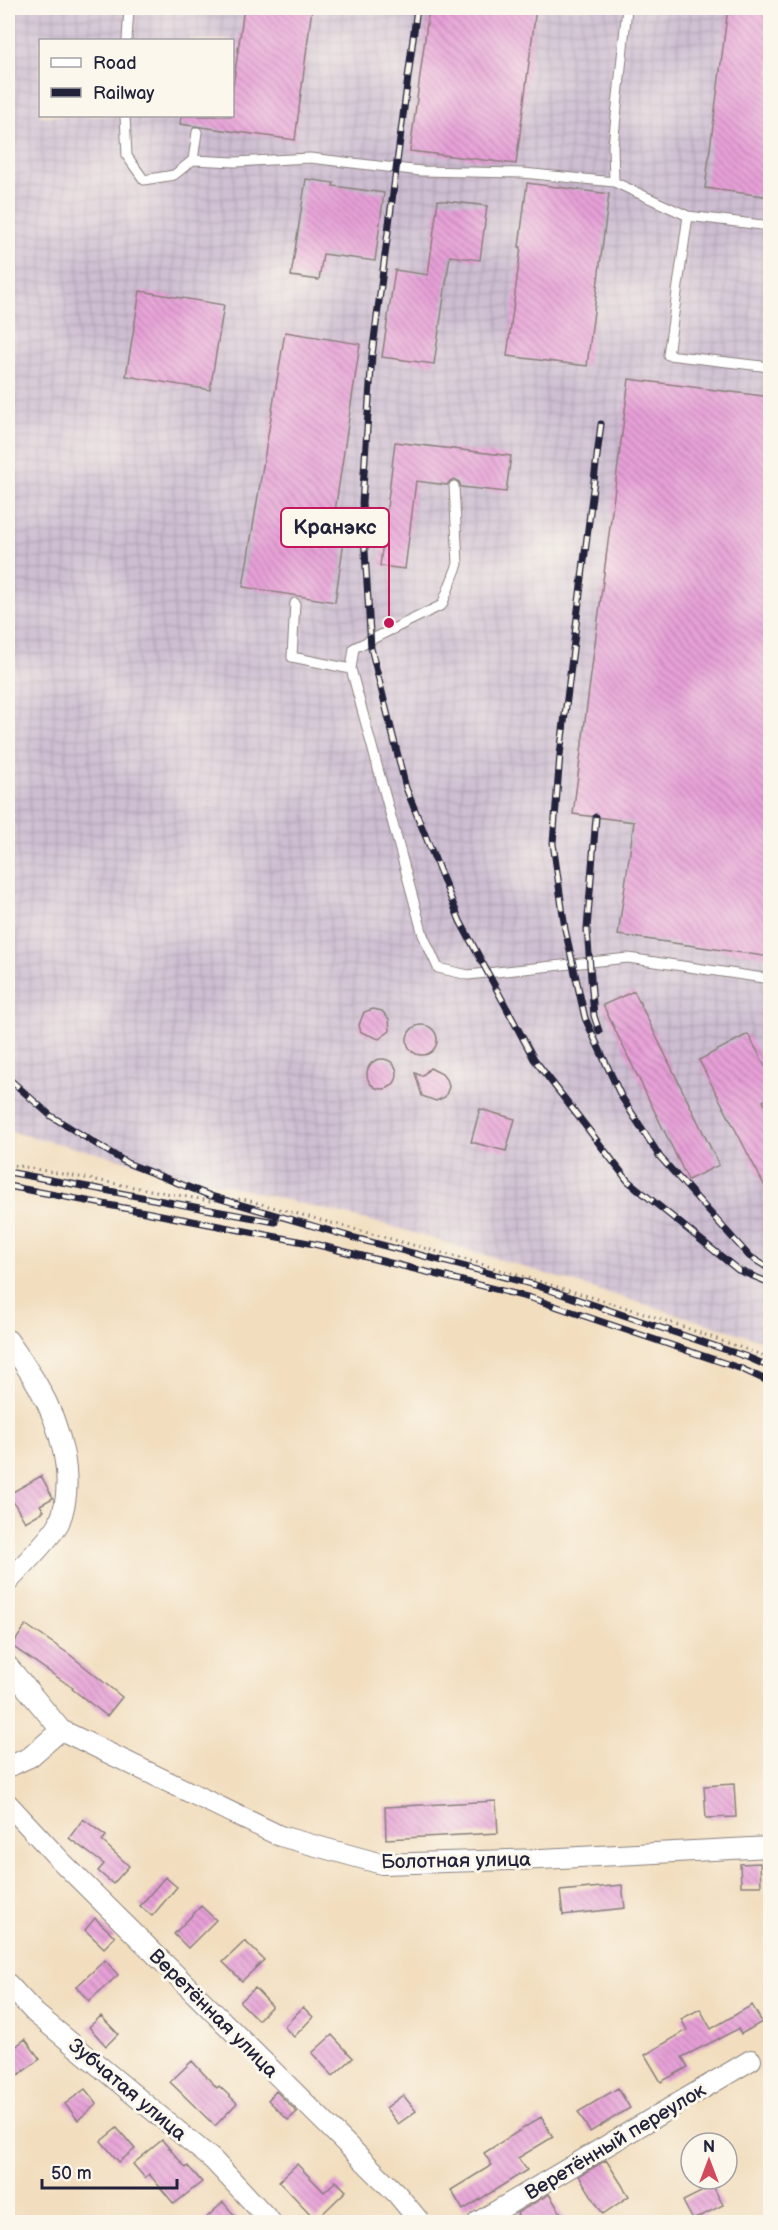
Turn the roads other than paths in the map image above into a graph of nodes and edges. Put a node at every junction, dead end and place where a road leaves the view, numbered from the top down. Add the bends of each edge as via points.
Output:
1 (129, 8) edge
2 (627, 8) edge
3 (127, 39) edge
4 (125, 117) edge
5 (196, 132) dead end
6 (193, 160) junction
7 (614, 182) junction
8 (688, 216) junction
9 (771, 226) edge
10 (771, 367) edge
11 (454, 486) dead end
12 (295, 603) dead end
13 (351, 669) junction
14 (771, 979) edge
15 (8, 1340) edge
16 (8, 1582) edge
17 (8, 1666) edge
18 (61, 1730) junction
19 (8, 1767) edge
20 (8, 1804) edge
21 (771, 1847) edge
22 (8, 1984) edge
23 (751, 2060) dead end
24 (271, 2223) edge
25 (420, 2223) edge
26 (478, 2223) edge

1 - 3 lane
2 - 7 lane via 613,146
4 - 6 lane via 127,156 144,180 174,175
5 - 6 lane
6 - 7 lane via 310,158 421,171 523,172
7 - 8 lane
8 - 9 lane
8 - 10 lane via 668,355
11 - 13 lane via 458,564 442,605 354,648
12 - 13 lane via 292,657
13 - 14 lane via 423,935 438,968 468,975 628,958
15 - 16 street via 39,1387 68,1471 58,1525
17 - 18 street
18 - 19 street via 30,1757
18 - 21 street, Болотная улица via 280,1836 381,1864
20 - 25 street, Веретённая улица via 397,2194
22 - 24 street, Зубчатая улица via 36,2013 213,2160
23 - 26 street, Веретённый переулок

